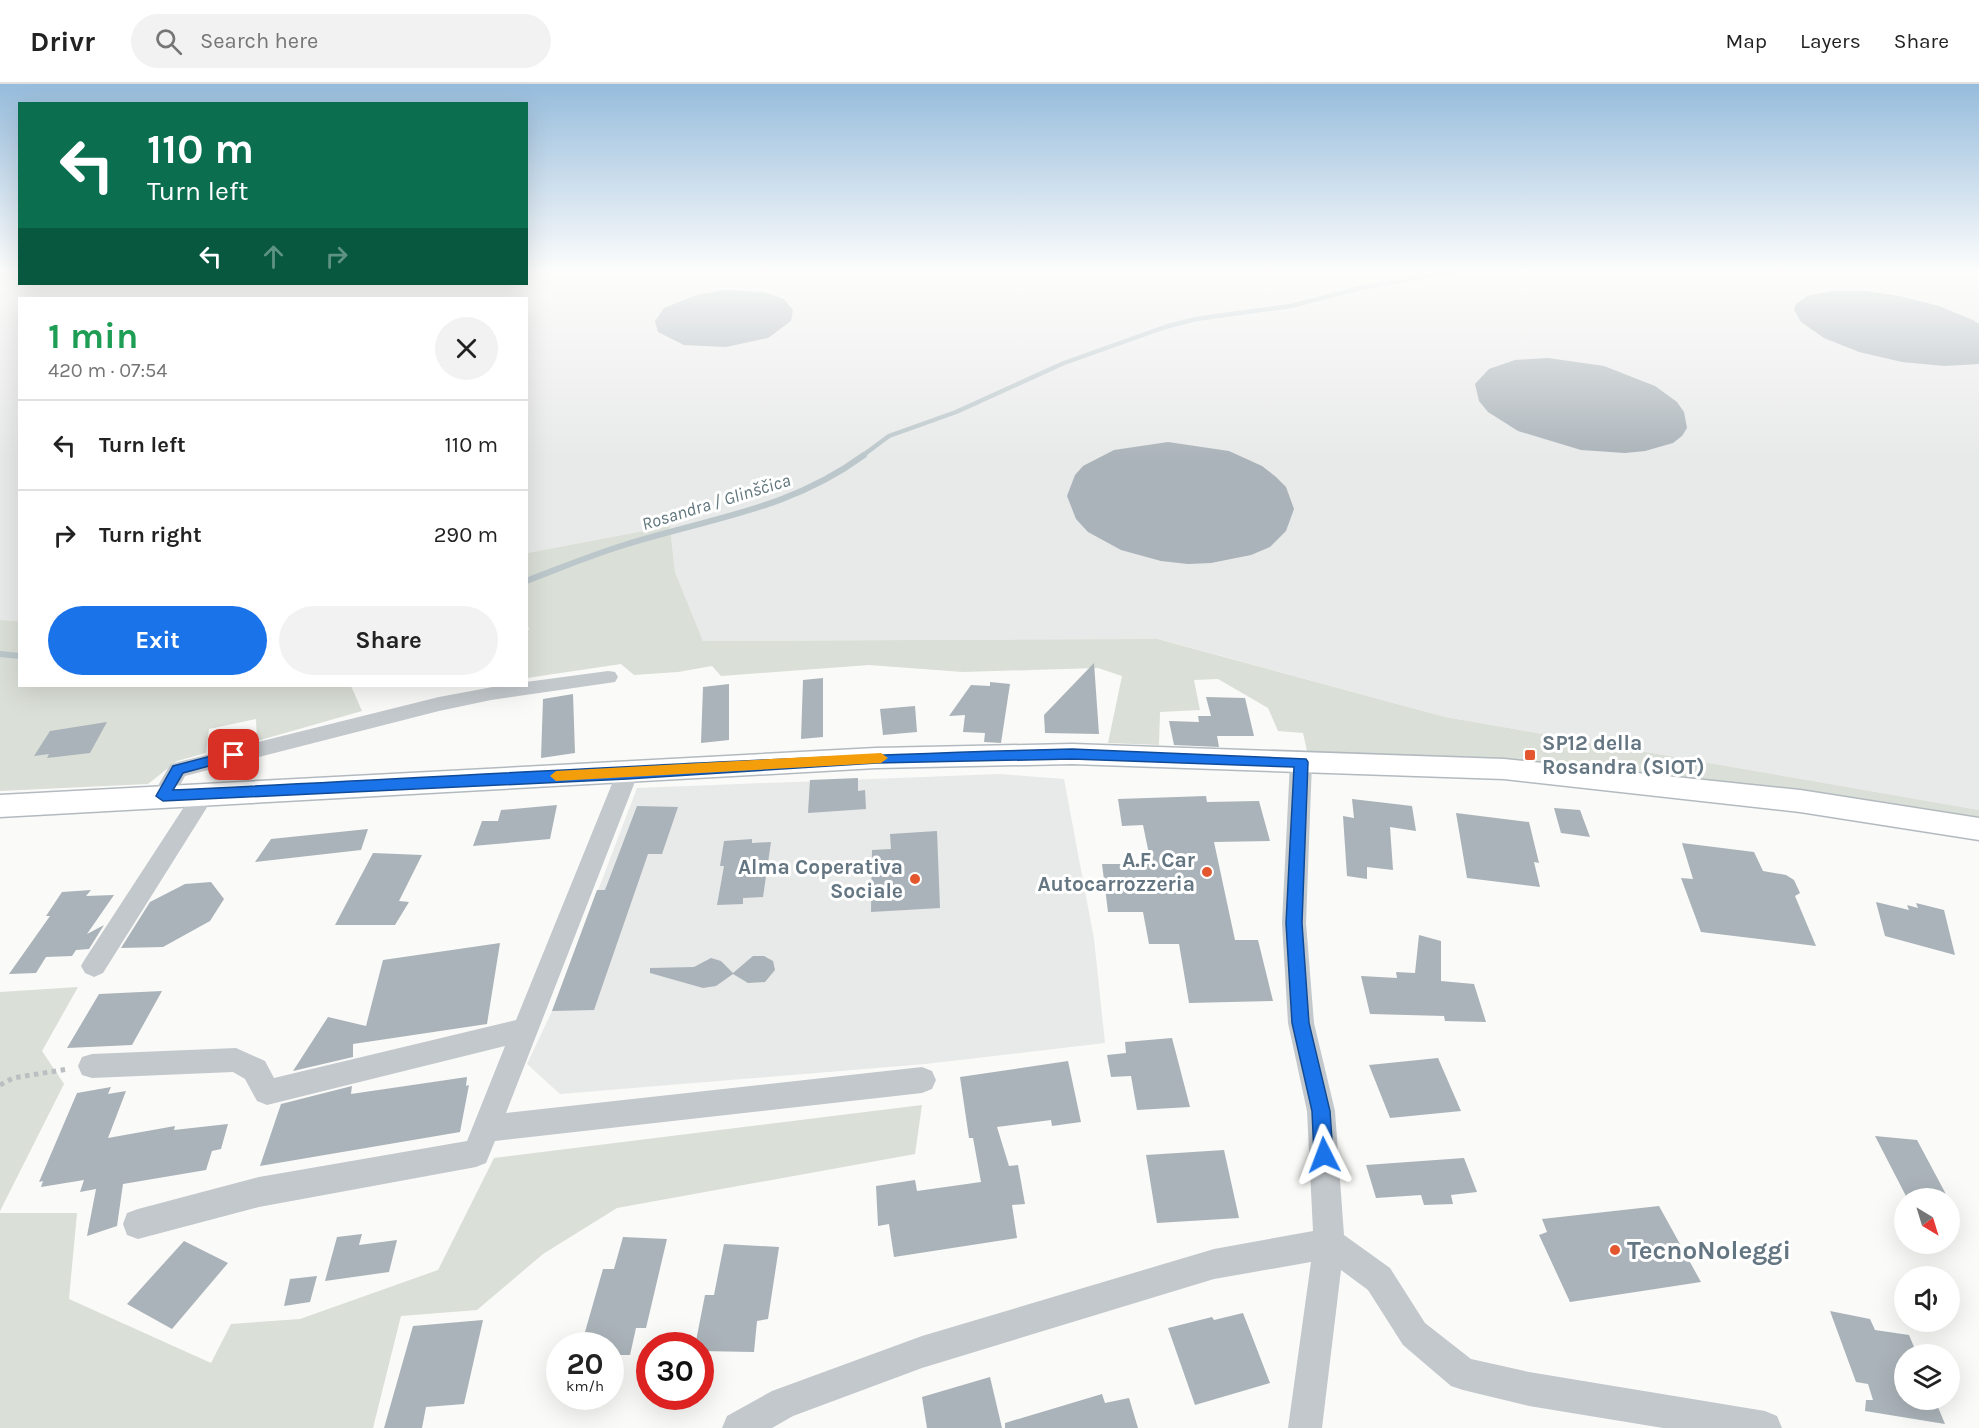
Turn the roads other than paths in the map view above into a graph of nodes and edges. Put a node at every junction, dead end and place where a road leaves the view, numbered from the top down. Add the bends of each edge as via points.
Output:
1 (608, 677) dead end
2 (1301, 762) junction
3 (627, 774) junction
4 (204, 793) junction
5 (163, 796) junction
6 (0, 806) edge
7 (1979, 828) edge
8 (94, 966) dead end
9 (523, 1030) junction
10 (92, 1066) road end
11 (922, 1080) dead end
12 (485, 1129) junction
13 (138, 1224) dead end
14 (1329, 1243) junction
15 (739, 1428) edge
16 (1305, 1428) edge
17 (1765, 1428) edge

1 - 5 street via 490,693 178,770
2 - 3 main road via 1061,754 876,758
2 - 7 main road via 1504,769 1800,801
2 - 14 street via 1294,923 1300,1023 1321,1111
3 - 4 main road
3 - 9 street
4 - 5 main road
4 - 8 street
5 - 6 main road
9 - 10 street via 267,1092 255,1070 236,1060
9 - 12 street
11 - 12 street
12 - 13 street via 476,1153 259,1192
14 - 15 street via 1214,1264 922,1352 784,1403
14 - 16 street
14 - 17 street via 1379,1279 1414,1334 1463,1374 1529,1389

